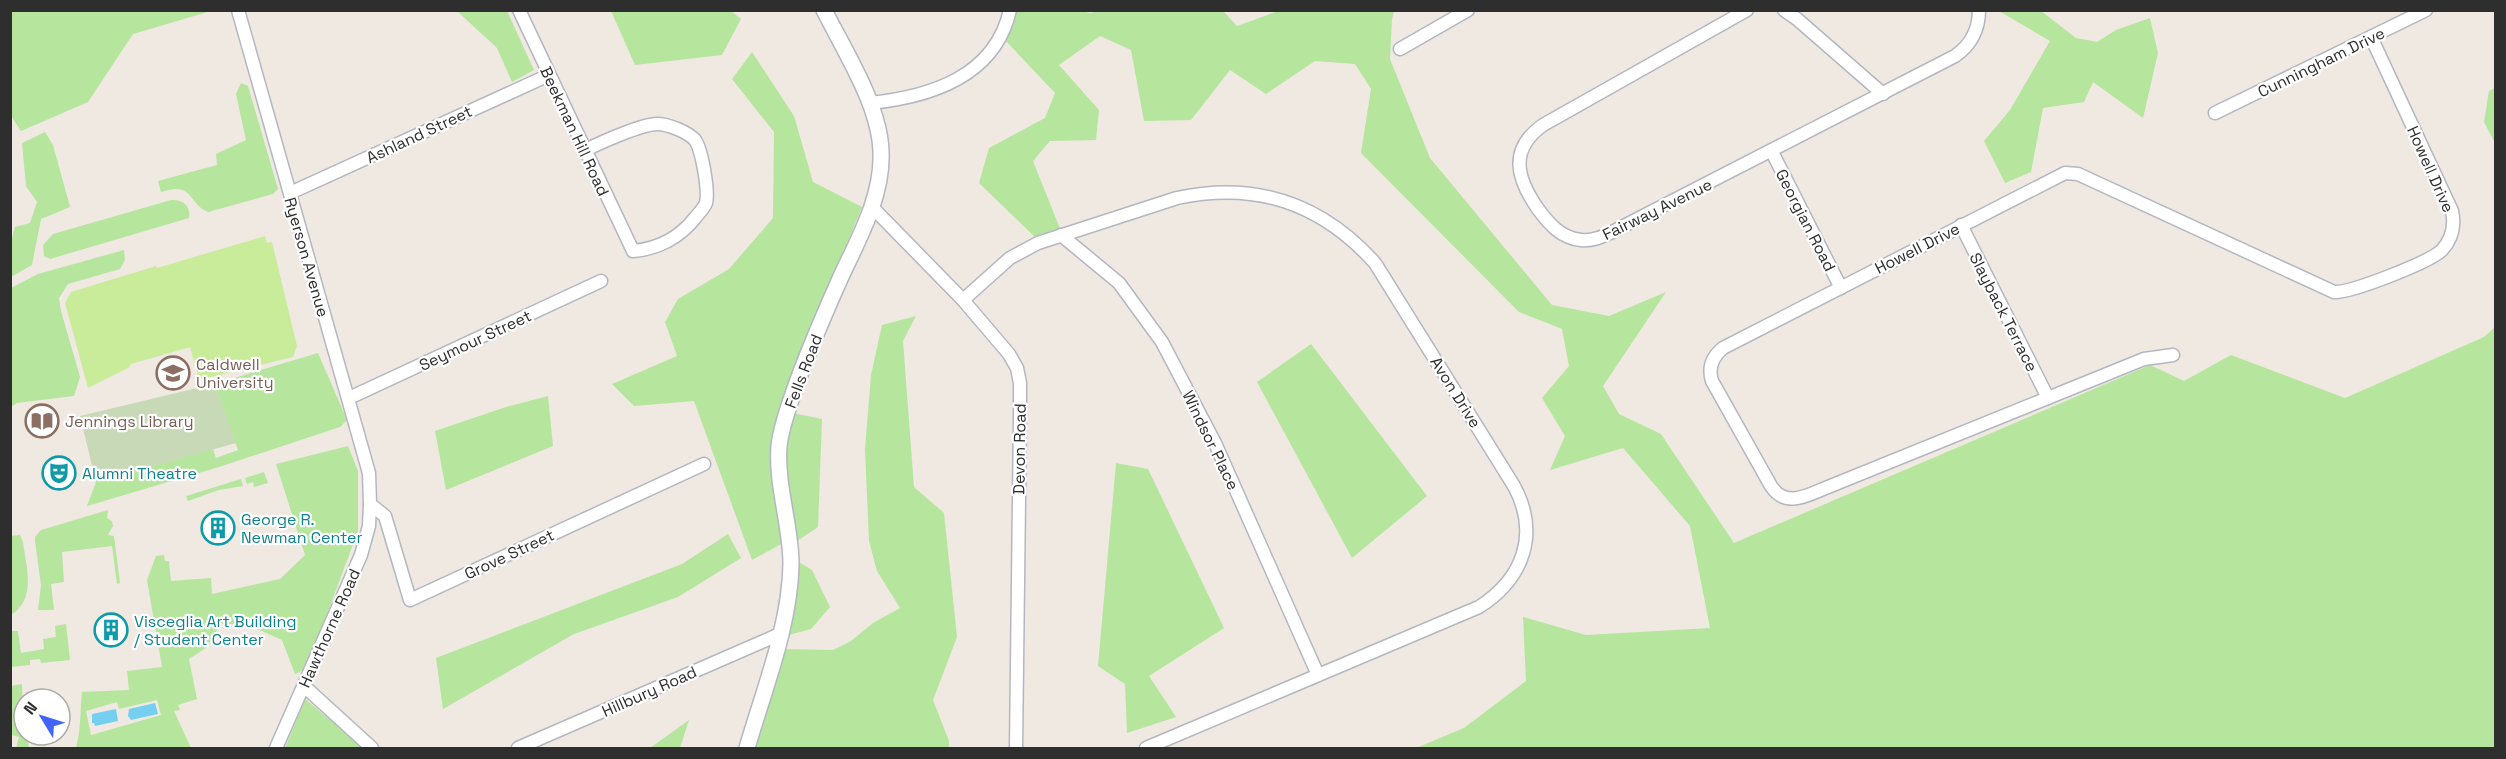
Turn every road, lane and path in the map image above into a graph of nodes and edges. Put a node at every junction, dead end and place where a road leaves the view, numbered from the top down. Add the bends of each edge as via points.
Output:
1 (238, 10) edge
2 (519, 10) edge
3 (824, 10) edge
4 (1010, 10) edge
5 (1468, 10) edge
6 (1747, 10) edge
7 (1784, 10) edge
8 (1978, 10) edge
9 (2426, 10) edge
10 (2371, 37) junction
11 (1400, 50) dead end
12 (549, 75) junction
13 (1883, 94) junction
14 (870, 103) junction
15 (2215, 113) dead end
16 (584, 151) junction
17 (1772, 152) junction
18 (290, 193) junction
19 (872, 207) junction
20 (1961, 225) junction
21 (1061, 236) junction
22 (602, 281) dead end
23 (1840, 288) junction
24 (963, 300) junction
25 (2173, 355) dead end
26 (349, 398) junction
27 (2048, 398) junction
28 (705, 464) dead end
29 (370, 504) junction
30 (780, 634) junction
31 (1318, 675) junction
32 (304, 686) junction
33 (276, 748) edge
34 (372, 748) edge
35 (518, 748) edge
36 (747, 748) edge
37 (1016, 748) edge
38 (1146, 748) edge

1 - 18 street, Ryerson Avenue
2 - 12 street, Beekman Hill Road
3 - 14 street, Fells Road
4 - 14 street via 998,42 970,73 902,100
5 - 11 street
6 - 17 street, Fairway Avenue via 1536,130 1522,149 1519,173 1524,189 1551,226 1565,236 1589,240
7 - 13 street
8 - 13 street, Fairway Avenue via 1975,34 1961,52
9 - 10 street, Cunningham Drive
10 - 15 street, Cunningham Drive
10 - 20 street, Howell Drive via 2452,211 2450,237 2430,259 2348,291 2334,292 2074,173 2061,175
12 - 16 street, Beekman Hill Road
12 - 18 street, Ashland Street
13 - 17 street, Fairway Avenue
14 - 19 street, Fells Road via 881,153
16 - 16 street, Beekman Hill Road via 633,251 650,250 683,232 705,205 707,192 699,149 694,139 666,124 654,124
17 - 23 street, Georgian Road
18 - 26 street, Ryerson Avenue
19 - 24 street, Devon Road
19 - 30 street, Fells Road via 785,418 779,447 780,472 791,562
20 - 23 street, Howell Drive
20 - 27 street, Slayback Terrace
21 - 24 street, Avon Drive via 1010,258
21 - 31 street, Windsor Place via 1119,283 1162,342 1215,443
21 - 31 street, Avon Drive via 1177,198 1216,192 1266,196 1313,213 1347,234 1375,263 1514,486 1526,519 1525,546 1516,571 1500,592 1479,607
22 - 26 street, Seymour Street
23 - 27 street, Howell Drive via 1723,348 1711,363 1712,381 1771,486 1782,497 1803,498
24 - 37 street, Devon Road via 1009,354 1020,383
25 - 27 street, Howell Drive via 2144,359
26 - 29 street, Ryerson Avenue via 369,473
28 - 29 street, Grove Street via 410,600 385,516
29 - 32 street, Hawthorne Road via 361,555
30 - 35 street, Hillbury Road
30 - 36 street, Fells Road
31 - 38 street, Avon Drive
32 - 33 street, Hawthorne Road
32 - 34 street

